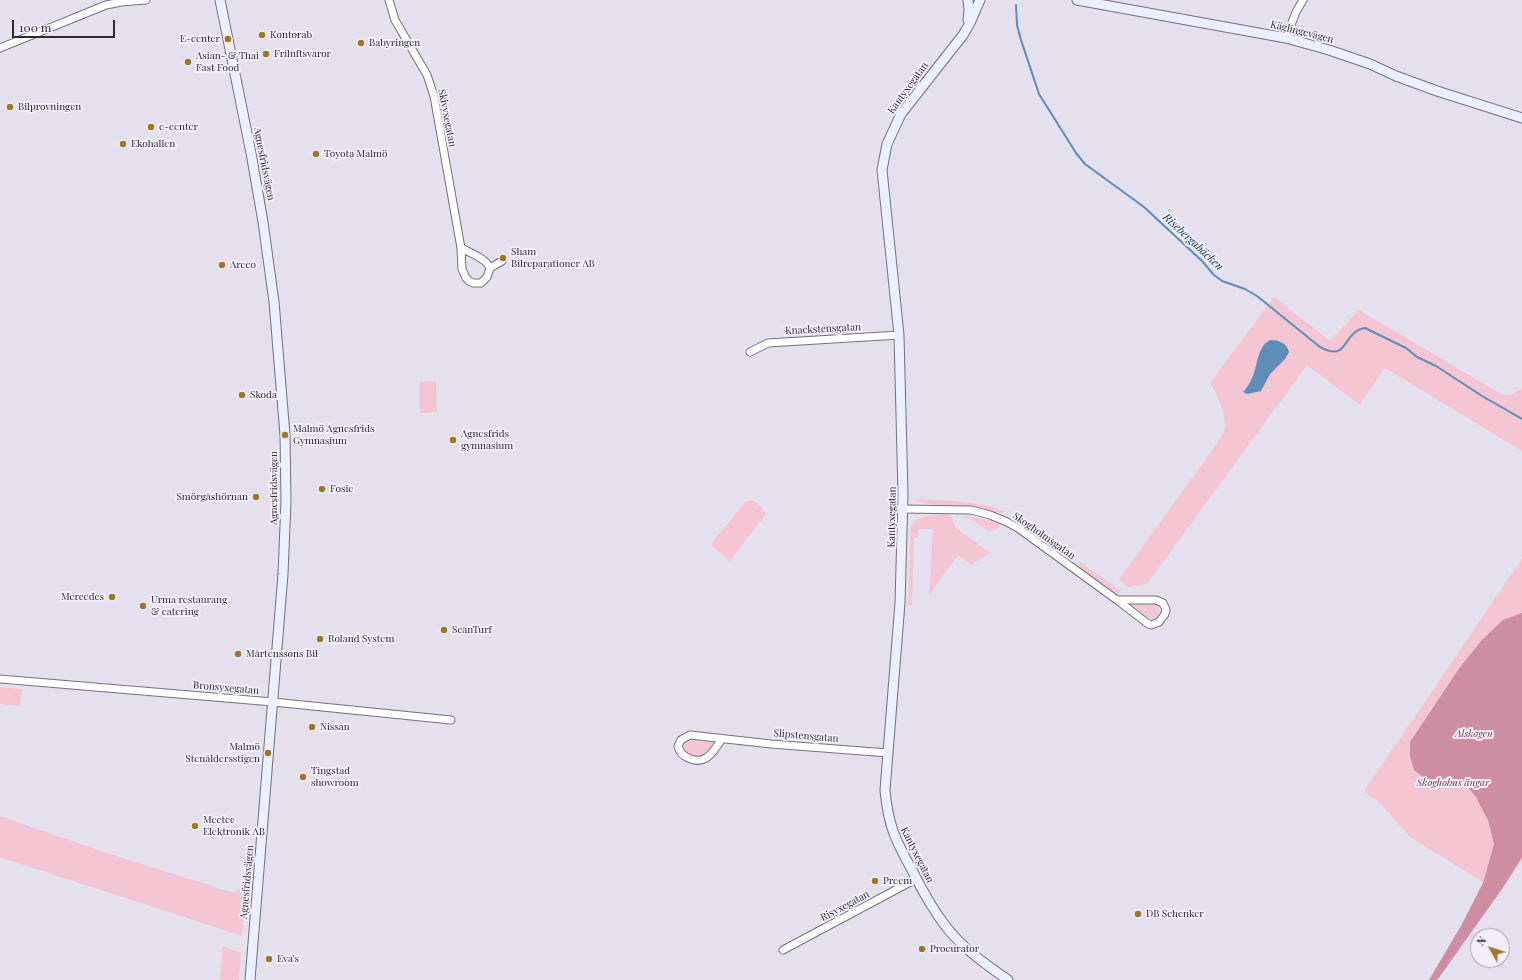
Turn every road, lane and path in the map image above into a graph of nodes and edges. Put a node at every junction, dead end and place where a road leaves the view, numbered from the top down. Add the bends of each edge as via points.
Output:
1 (146, 0) edge
2 (220, 0) edge
3 (389, 0) edge
4 (968, 0) edge
5 (980, 0) edge
6 (1079, 0) edge
7 (1303, 0) edge
8 (963, 35) junction
9 (1286, 38) junction
10 (0, 48) edge
11 (1522, 118) edge
12 (461, 248) junction
13 (502, 261) dead end
14 (490, 268) junction
15 (899, 335) junction
16 (750, 352) dead end
17 (903, 509) junction
18 (1117, 600) junction
19 (0, 679) edge
20 (273, 702) junction
21 (451, 720) dead end
22 (722, 738) junction
23 (888, 753) junction
24 (916, 879) junction
25 (783, 950) dead end
26 (250, 980) edge
27 (1008, 980) edge

1 - 10 street via 106,5
2 - 20 main road, Agnesfridsvägen via 263,222 274,302 284,412 286,501
3 - 12 street, Skivyxegatan via 395,20 428,75
4 - 8 main road, Kantyxegatan via 968,21
5 - 8 main road, Kantyxegatan
6 - 9 main road, Käglingevägen
7 - 9 street
8 - 15 main road, Kantyxegatan via 901,114 885,151 883,184
9 - 11 main road, Käglingevägen via 1330,50 1437,91
12 - 14 street via 483,260
12 - 14 street, Skivyxegatan via 462,269 469,281 481,283 487,277
13 - 14 street, Skivyxegatan
15 - 16 street, Knackstensgatan via 768,343
15 - 17 main road, Kantyxegatan
17 - 18 street, Skogholmsgatan via 971,510 1008,522
17 - 23 main road, Kantyxegatan via 900,603
18 - 18 street, Skogholmsgatan via 1156,600 1165,606 1165,614 1159,622 1151,625
19 - 20 street, Bronsyxegatan
20 - 21 street, Bronsyxegatan
20 - 26 main road, Agnesfridsvägen
22 - 22 street, Slipstensgatan via 690,736 681,740 678,750 687,758 702,760 710,755
22 - 23 street, Slipstensgatan
23 - 24 main road, Kantyxegatan via 885,790 889,822
24 - 25 street, Risyxegatan
24 - 27 main road, Kantyxegatan via 944,926 972,954

